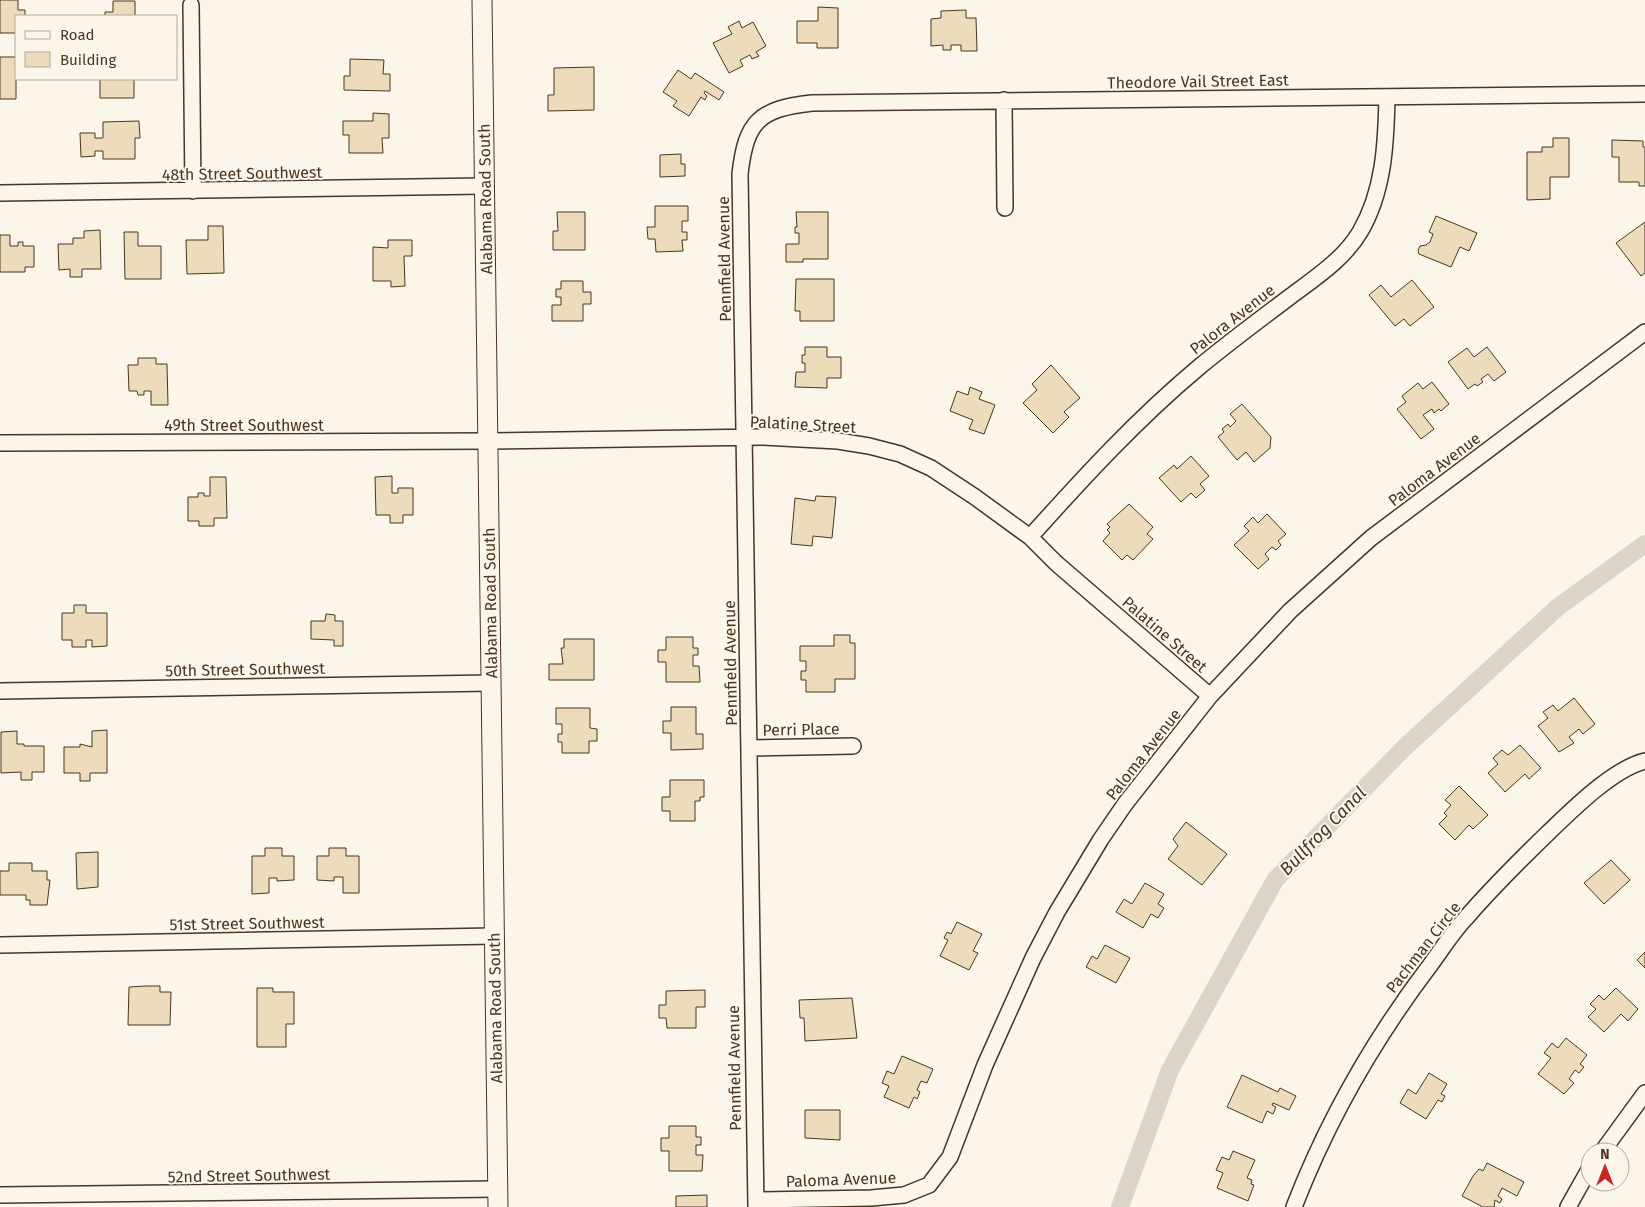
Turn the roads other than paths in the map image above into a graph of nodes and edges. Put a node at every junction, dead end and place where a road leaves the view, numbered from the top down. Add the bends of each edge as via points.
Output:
1 (482, 0) edge
2 (191, 5) dead end
3 (1645, 94) edge
4 (1387, 97) junction
5 (1004, 100) junction
6 (756, 122) joint
7 (484, 186) junction
8 (193, 191) junction
9 (0, 193) edge
10 (1004, 208) dead end
11 (1645, 332) edge
12 (745, 438) junction
13 (488, 441) junction
14 (0, 443) edge
15 (1030, 537) junction
16 (491, 682) junction
17 (0, 691) edge
18 (1210, 696) junction
19 (853, 746) dead end
20 (750, 748) junction
21 (1645, 761) edge
22 (494, 936) junction
23 (0, 945) edge
24 (1645, 1094) edge
25 (1609, 1142) edge
26 (1580, 1186) edge
27 (0, 1195) edge
28 (498, 1198) edge
29 (756, 1203) edge
30 (1294, 1207) edge
31 (1568, 1207) edge

1 - 7 street, Alabama Road South
2 - 8 street
3 - 4 street, Theodore Vail Street East
4 - 5 street, Theodore Vail Street East
4 - 15 street, Palora Avenue via 1382,175 1377,195 1359,234 1345,252 1185,379 1111,449
5 - 6 street, Theodore Vail Street East via 812,103 773,110
5 - 10 street
6 - 12 street, Pennfield Avenue via 744,145 740,174
7 - 8 street, 48th Street Southwest
7 - 13 street, Alabama Road South
8 - 9 street, 48th Street Southwest
11 - 18 street, Paloma Avenue via 1356,550 1290,611
12 - 13 street, Palatine Street
12 - 15 street, Palatine Street via 838,441 900,454 931,468
12 - 20 street, Pennfield Avenue
13 - 14 street, 49th Street Southwest
13 - 16 street, Alabama Road South
15 - 18 street, Palatine Street
16 - 17 street, 50th Street Southwest
16 - 22 street, Alabama Road South
18 - 29 street, Paloma Avenue via 1125,804 1057,912 985,1065 950,1157 928,1185 904,1195
19 - 20 street, Perri Place
20 - 29 street, Pennfield Avenue
21 - 30 street, Pachman Circle via 1635,763 1612,778 1581,803 1464,920 1403,1000 1365,1059 1315,1155
22 - 23 street, 51st Street Southwest
22 - 28 street, Alabama Road South
24 - 25 street
26 - 31 street
27 - 28 street, 52nd Street Southwest

